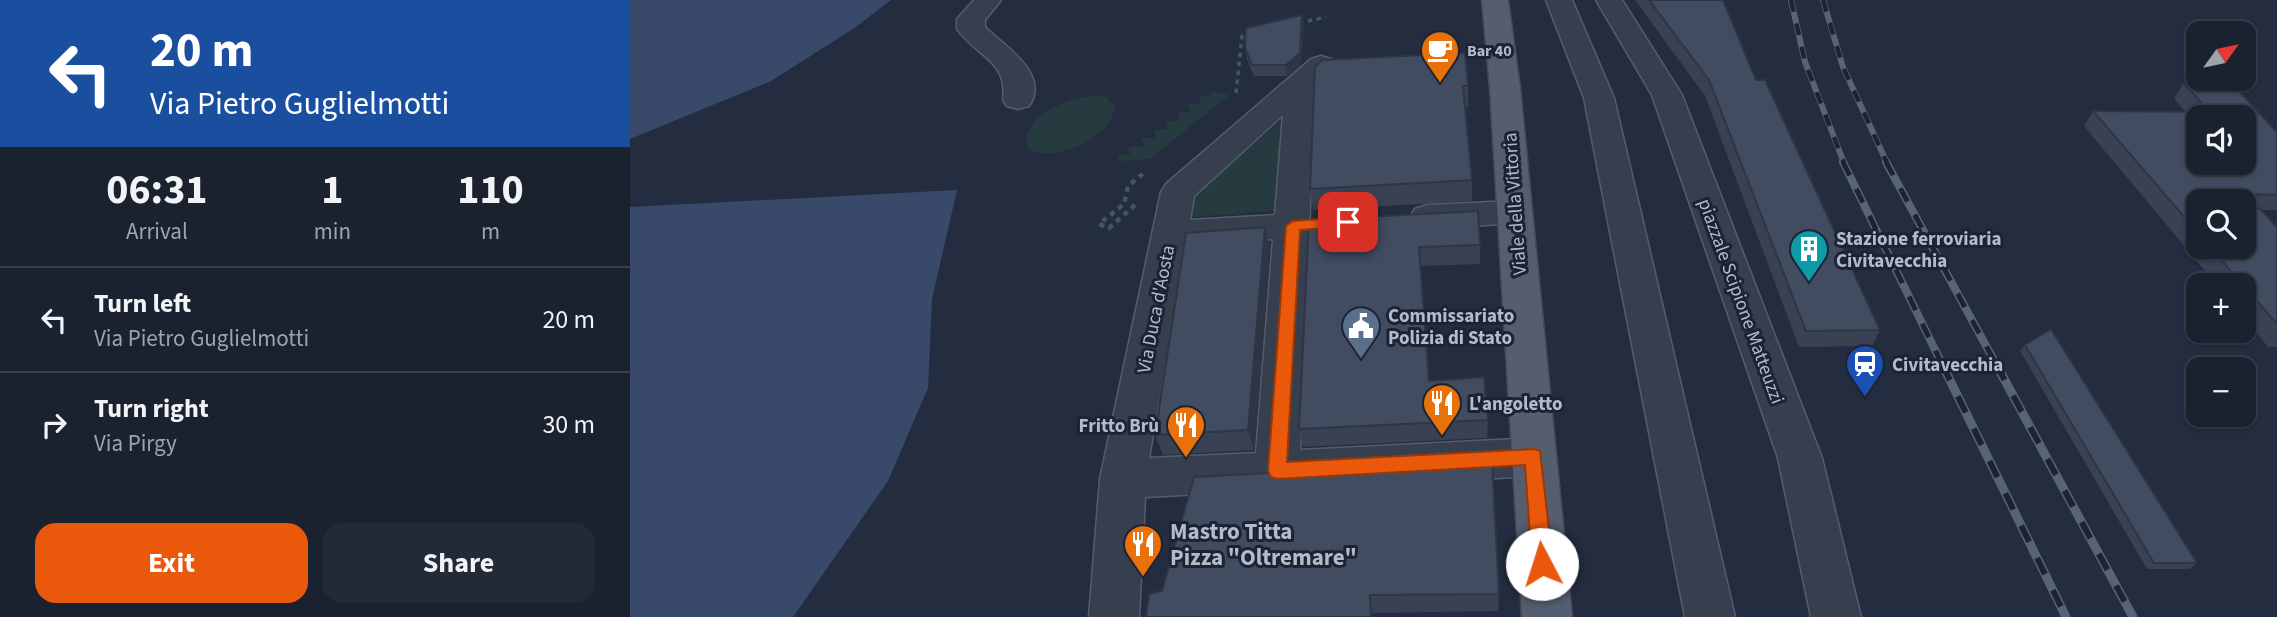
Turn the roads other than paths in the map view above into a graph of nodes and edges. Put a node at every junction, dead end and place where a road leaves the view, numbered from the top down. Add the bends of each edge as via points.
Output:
1 (988, 0) edge
2 (1495, 0) edge
3 (1559, 0) edge
4 (1609, 0) edge
5 (1018, 100) dead end
6 (1514, 212) junction
7 (1390, 220) edge
8 (1307, 225) junction
9 (1170, 233) junction
10 (1534, 457) junction
11 (1277, 471) junction
12 (1123, 479) junction
13 (1114, 617) edge
14 (1547, 617) edge
15 (1710, 617) edge
16 (1836, 617) edge

1 - 5 street via 971,19 971,29 1017,73
2 - 6 main road, Viale della Vittoria
3 - 15 street via 1599,98
4 - 16 street, piazzale Scipione Matteuzzi via 1672,108 1800,458
6 - 7 street
6 - 10 main road, Viale della Vittoria
8 - 9 street
8 - 9 street, Via Duca d'Aosta via 1311,74 1178,192
8 - 11 street
9 - 12 street, Via Duca d'Aosta
10 - 11 street
10 - 14 main road, Viale della Vittoria
11 - 12 street
12 - 13 street, Via Duca d'Aosta

